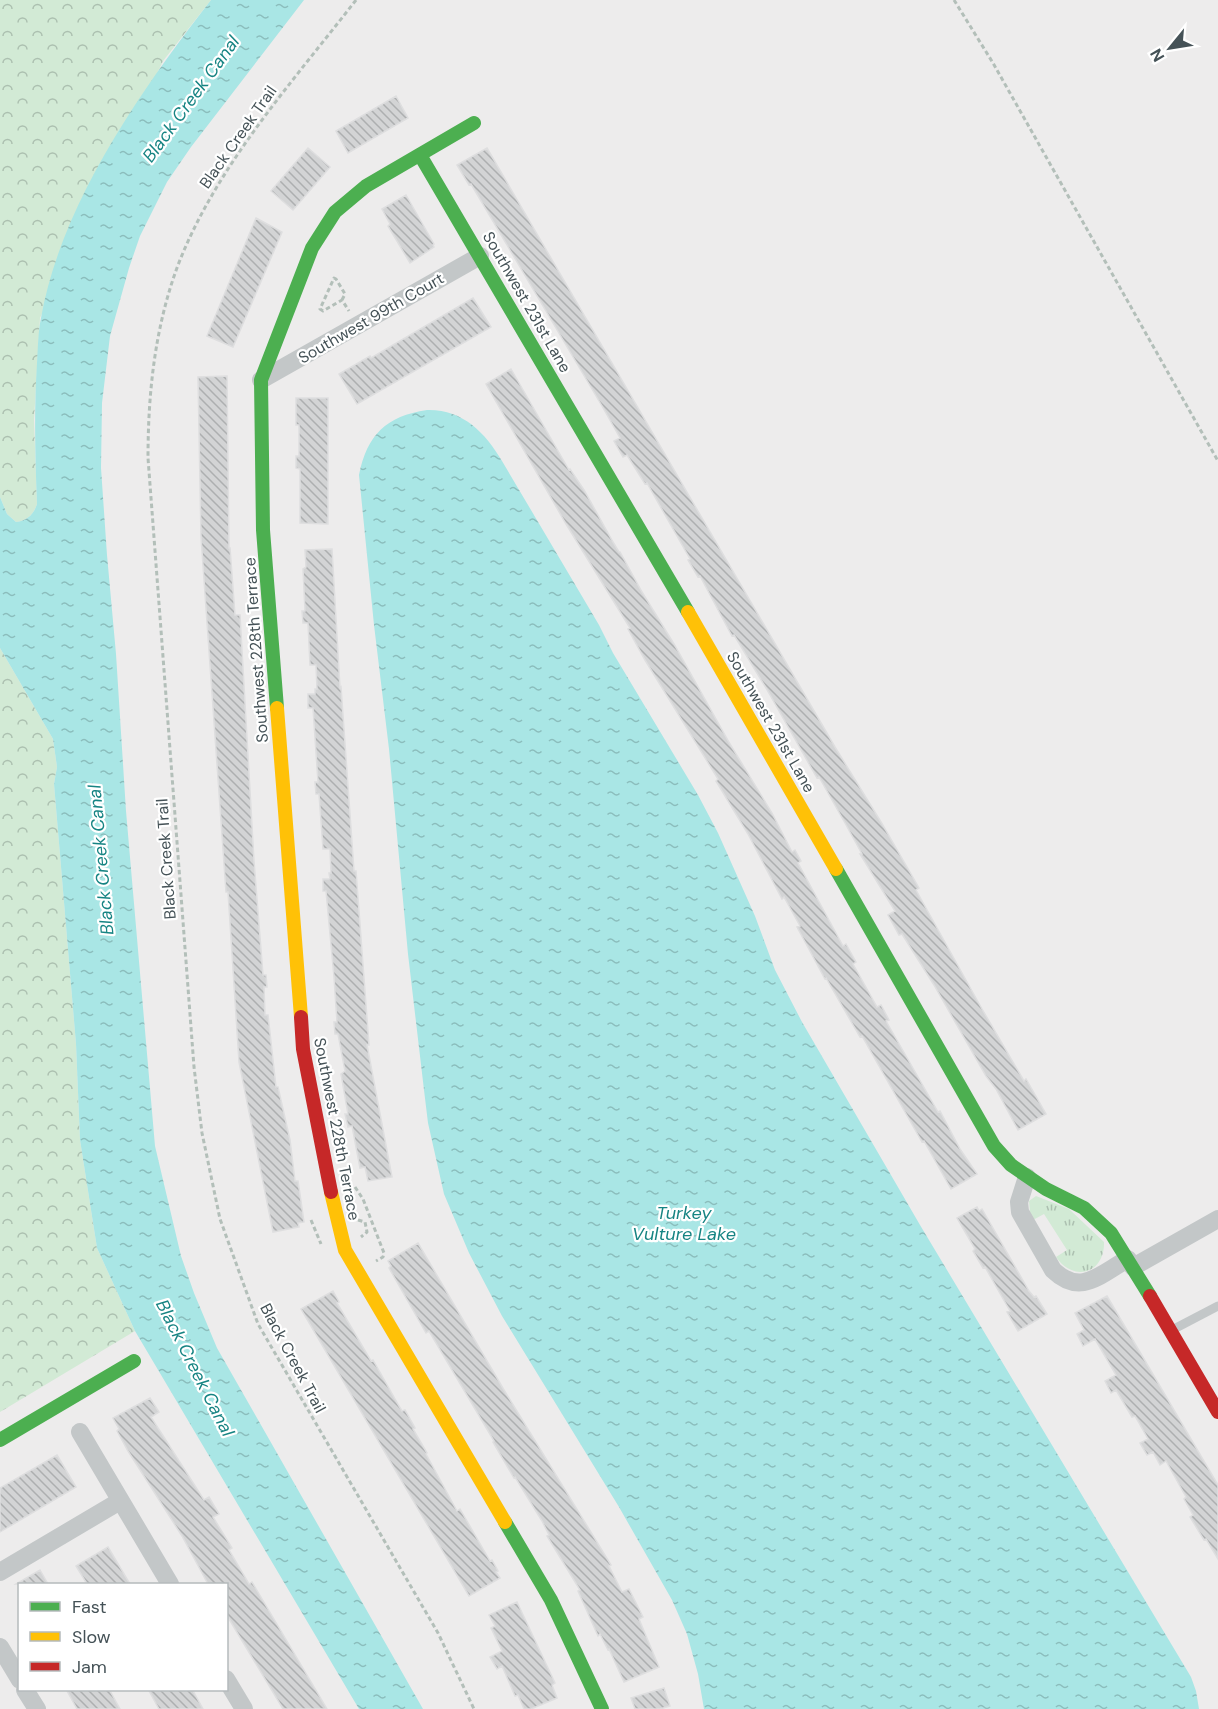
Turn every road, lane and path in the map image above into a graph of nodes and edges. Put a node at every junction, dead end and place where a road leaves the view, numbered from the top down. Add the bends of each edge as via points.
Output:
1 (356, 0) edge
2 (954, 0) edge
3 (474, 123) dead end
4 (420, 155) junction
5 (480, 256) junction
6 (323, 286) dead end
7 (329, 289) junction
8 (342, 300) junction
9 (349, 311) dead end
10 (261, 380) junction
11 (1218, 461) edge
12 (1027, 1177) junction
13 (355, 1187) dead end
14 (353, 1219) dead end
15 (1218, 1219) edge
16 (374, 1225) junction
17 (367, 1227) junction
18 (360, 1238) dead end
19 (1131, 1263) junction
20 (371, 1264) dead end
21 (1218, 1306) edge
22 (1170, 1331) junction
23 (134, 1361) dead end
24 (1218, 1412) edge
25 (80, 1432) dead end
26 (0, 1440) edge
27 (120, 1501) junction
28 (0, 1572) edge
29 (169, 1583) edge
30 (0, 1647) edge
31 (18, 1677) edge
32 (228, 1682) edge
33 (26, 1691) edge
34 (36, 1709) edge
35 (244, 1709) edge
36 (474, 1709) edge
37 (602, 1709) edge

1 - 36 path, Black Creek Trail via 229,166 179,264 160,326 151,378 150,478 194,1067 202,1133 220,1218 264,1335 438,1633
2 - 11 path
3 - 4 street
4 - 5 street, Southwest 231st Lane
4 - 10 street via 354,195 329,220 312,248
5 - 10 street, Southwest 99th Court
5 - 12 street, Southwest 231st Lane via 759,732 981,1126 1001,1156
6 - 7 path
7 - 8 path via 336,279 345,294
7 - 8 path via 321,311
8 - 9 path
10 - 37 street, Southwest 228th Terrace via 263,530 303,1049 337,1220 350,1259 550,1600
12 - 19 street, Southwest 231st Lane via 1094,1215
12 - 19 street via 1020,1212 1059,1276 1077,1284
13 - 16 path
14 - 17 path via 365,1222
15 - 19 street
16 - 17 path
16 - 20 path via 384,1255
17 - 18 path
19 - 22 street, Southwest 231st Lane
21 - 22 lane
22 - 24 street, Southwest 231st Lane
23 - 26 street
25 - 27 street
27 - 28 street
27 - 29 street
30 - 31 street
32 - 35 street
33 - 34 street

